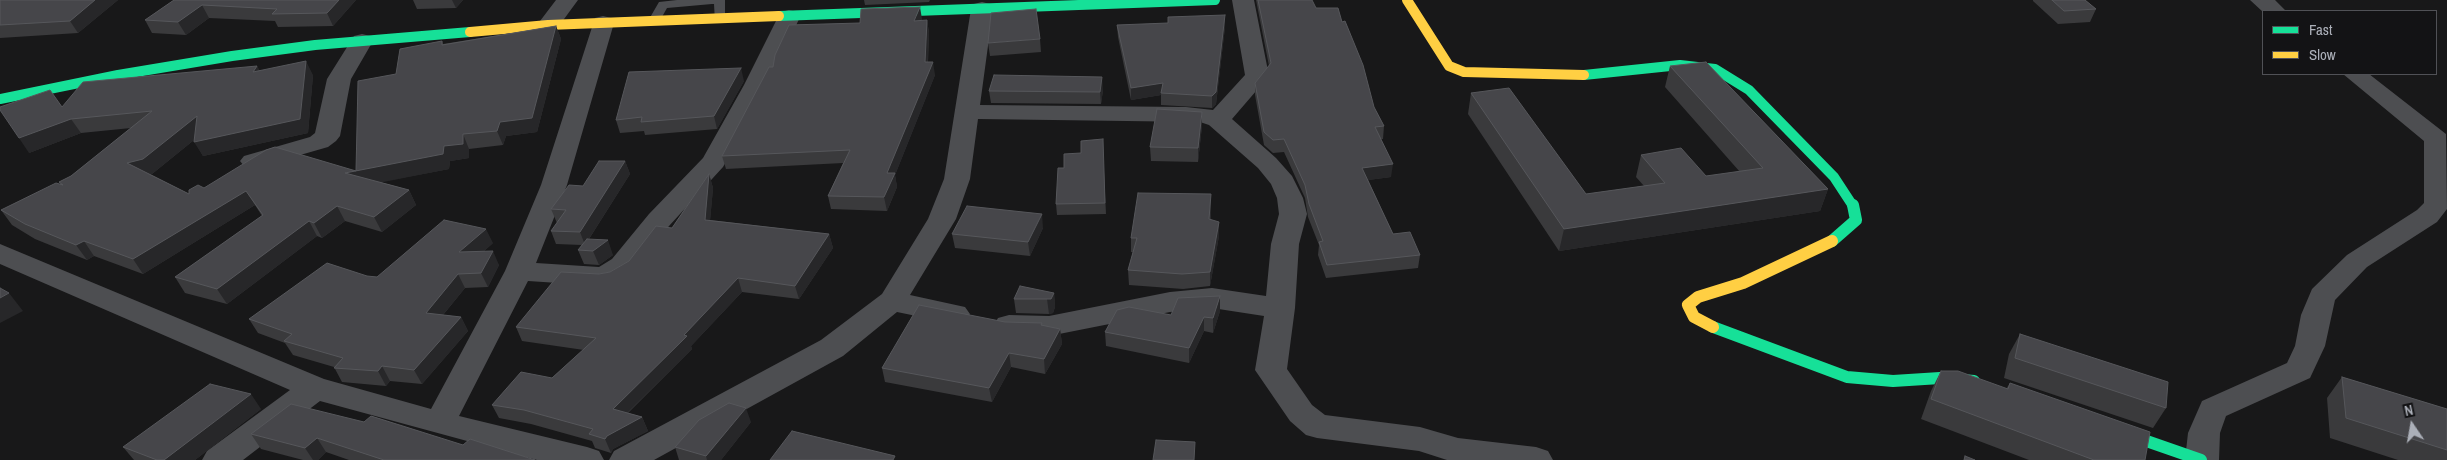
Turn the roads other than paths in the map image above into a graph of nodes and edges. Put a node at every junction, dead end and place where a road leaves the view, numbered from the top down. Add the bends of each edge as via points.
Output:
1 (567, 0) edge
2 (1214, 0) edge
3 (1243, 0) edge
4 (1407, 0) edge
5 (2261, 0) edge
6 (1111, 2) edge
7 (982, 9) junction
8 (2274, 10) edge
9 (789, 17) junction
10 (719, 19) junction
11 (654, 21) junction
12 (604, 23) junction
13 (548, 25) junction
14 (362, 41) junction
15 (2356, 75) edge
16 (0, 99) edge
17 (967, 112) junction
18 (1218, 120) junction
19 (253, 160) edge
20 (0, 253) edge
21 (519, 271) junction
22 (892, 301) junction
23 (1280, 308) junction
24 (1982, 384) edge
25 (315, 388) junction
26 (439, 423) junction
27 (2101, 425) edge
28 (660, 449) edge
29 (219, 460) edge
30 (587, 460) edge
31 (626, 460) edge
32 (1536, 460) edge
33 (2202, 460) edge

1 - 13 street
2 - 6 main road
3 - 18 street via 1257,76
4 - 24 main road via 1449,66 1464,72 1596,75 1680,65 1715,69 1748,90 1834,177 1853,204 1856,220 1834,240 1743,283 1698,297 1688,305 1694,317 1718,330 1847,377 1893,381 1940,378 1973,380
5 - 8 street
6 - 7 main road
7 - 9 main road
7 - 17 street
9 - 10 main road
9 - 21 street via 714,162 659,220 622,266 604,277
10 - 11 main road
10 - 11 lane via 720,2 712,0 663,5
11 - 12 main road
12 - 13 main road
12 - 21 street via 554,185
13 - 14 main road
14 - 16 main road via 232,56
14 - 19 street via 339,79 327,136 318,142
15 - 33 street via 2436,139 2437,204 2427,216 2357,261 2322,296 2310,346 2299,370 2213,409 2204,433
17 - 18 street via 1186,114
17 - 22 street via 957,179 942,219
18 - 23 street via 1267,163 1290,198 1293,214 1285,244
20 - 25 street
21 - 26 street
22 - 23 street via 1007,325 1049,326 1170,302 1212,298
22 - 28 street via 832,348
23 - 32 street via 1271,370 1301,413 1317,426 1420,439 1458,451
25 - 26 street
25 - 29 street
26 - 30 street
27 - 33 main road
28 - 31 street

